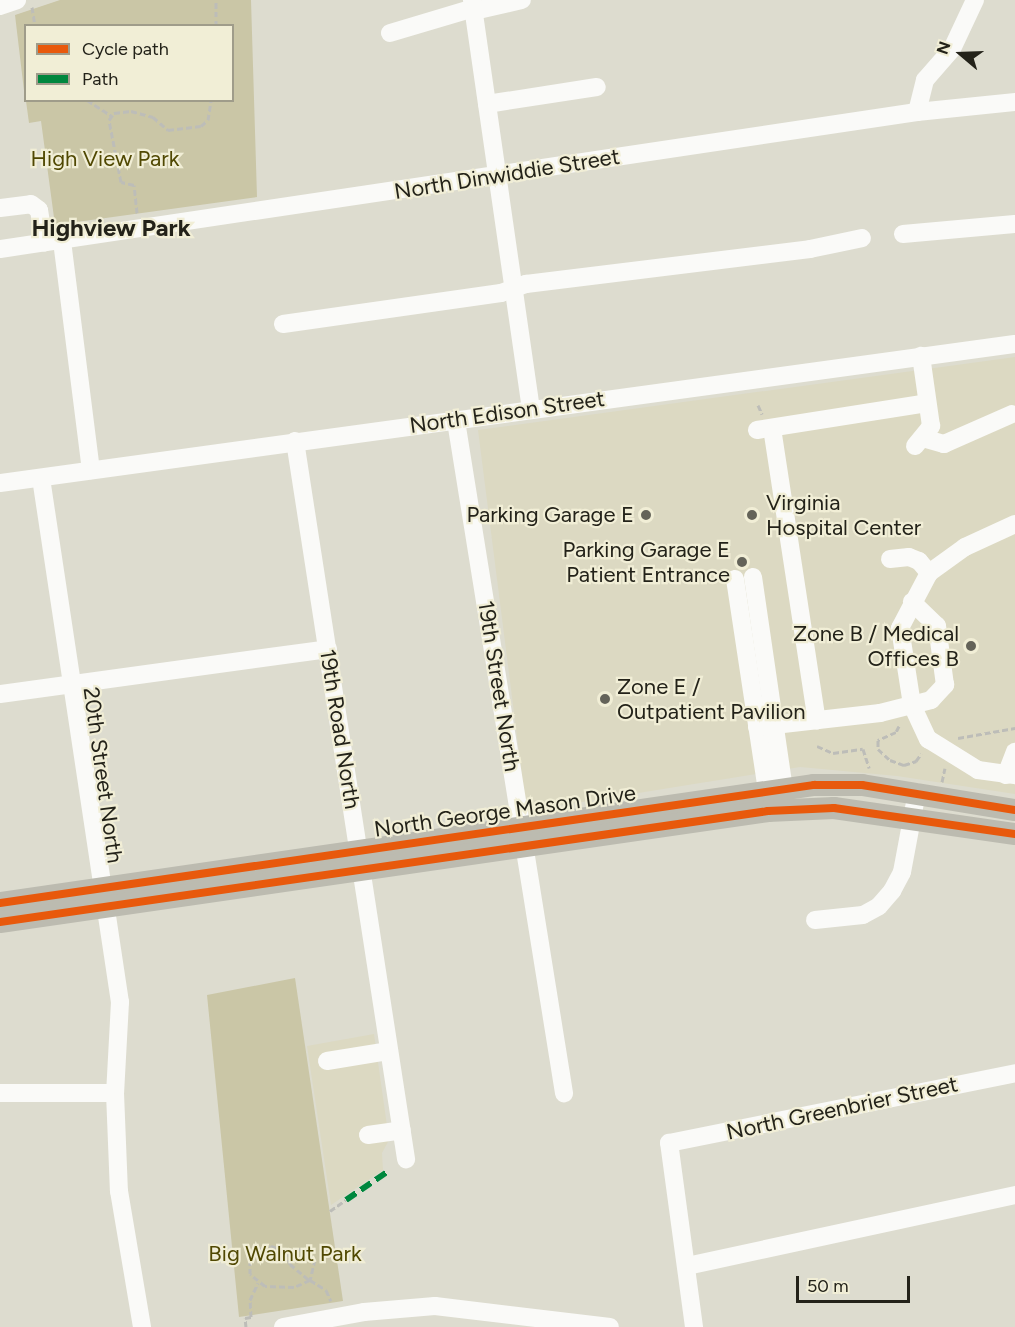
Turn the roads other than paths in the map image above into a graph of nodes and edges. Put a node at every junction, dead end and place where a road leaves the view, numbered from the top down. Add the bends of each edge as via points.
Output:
1 (17, 0) edge
2 (522, 0) edge
3 (975, 0) edge
4 (0, 6) edge
5 (473, 7) edge
6 (390, 33) dead end
7 (597, 87) dead end
8 (1015, 102) edge
9 (487, 104) junction
10 (917, 112) junction
11 (497, 175) junction
12 (0, 208) edge
13 (1015, 224) edge
14 (903, 234) dead end
15 (862, 238) dead end
16 (53, 242) junction
17 (0, 249) edge
18 (515, 287) junction
19 (283, 324) dead end
20 (1015, 344) edge
21 (921, 357) junction
22 (927, 403) junction
23 (531, 408) junction
24 (1012, 414) dead end
25 (456, 421) junction
26 (295, 441) junction
27 (91, 470) junction
28 (41, 478) junction
29 (0, 483) edge
30 (1015, 524) edge
31 (890, 559) dead end
32 (929, 573) junction
33 (753, 577) dead end
34 (735, 579) dead end
35 (912, 602) junction
36 (328, 650) junction
37 (73, 684) junction
38 (0, 694) edge
39 (912, 705) junction
40 (817, 721) junction
41 (766, 726) junction
42 (1015, 752) edge
43 (1010, 775) edge
44 (917, 792) junction
45 (777, 800) junction
46 (1015, 810) edge
47 (912, 818) junction
48 (1015, 834) edge
49 (524, 837) junction
50 (360, 860) junction
51 (102, 898) junction
52 (0, 903) edge
53 (815, 920) dead end
54 (0, 922) edge
55 (389, 1051) junction
56 (327, 1060) dead end
57 (1015, 1073) edge
58 (0, 1092) edge
59 (564, 1093) dead end
60 (115, 1094) junction
61 (402, 1130) junction
62 (368, 1136) dead end
63 (406, 1159) dead end
64 (1015, 1195) edge
65 (687, 1266) junction
66 (142, 1327) edge
67 (283, 1327) edge
68 (610, 1327) edge
69 (694, 1327) edge

1 - 4 street
2 - 5 street
3 - 10 street via 952,49 925,80
5 - 6 street
5 - 9 street
7 - 9 street
8 - 10 street, North Dinwiddie Street
9 - 11 street
10 - 11 street, North Dinwiddie Street
11 - 16 street, North Dinwiddie Street
11 - 18 street
12 - 16 street via 31,204 39,210
13 - 14 street
15 - 18 street via 810,249
16 - 17 street, North Dinwiddie Street
16 - 27 street
18 - 19 street via 397,309
18 - 23 street
20 - 21 street, North Edison Street
21 - 22 street
21 - 23 street, North Edison Street
22 - 24 street via 931,426 919,442 944,444
22 - 40 street via 892,415 765,429
23 - 25 street, North Edison Street
25 - 26 street, North Edison Street
25 - 49 street, 19th Street North
26 - 27 street, North Edison Street
26 - 36 street, 19th Road North
27 - 28 street, North Edison Street
28 - 29 street, North Edison Street
28 - 37 street, 20th Street North
30 - 32 street via 965,547
31 - 32 street via 909,557 919,561
32 - 35 street
33 - 41 street
34 - 41 street
35 - 39 street via 900,628
35 - 39 street via 937,626 945,685 932,700
36 - 37 street
36 - 50 street, 19th Road North
37 - 38 street
37 - 51 street, 20th Street North
39 - 40 street
39 - 43 street via 928,740 978,770
40 - 41 street
41 - 45 street
42 - 43 street
44 - 45 main road, North George Mason Drive via 862,785
44 - 46 main road, North George Mason Drive
44 - 47 street
45 - 47 main road, North George Mason Drive
45 - 49 main road, North George Mason Drive
47 - 48 main road, North George Mason Drive
47 - 53 street via 902,872 879,906 863,915
49 - 50 main road, North George Mason Drive
49 - 59 street, 19th Street North
50 - 51 main road, North George Mason Drive
50 - 55 street, 19th Road North
51 - 52 main road, North George Mason Drive
51 - 54 main road, North George Mason Drive
51 - 60 street, 20th Street North via 120,1002
55 - 56 street
55 - 61 street, 19th Road North
57 - 65 street, North Greenbrier Street via 669,1143
58 - 60 street
60 - 66 street, 20th Street North via 119,1191
61 - 62 street
61 - 63 street, 19th Road North
64 - 65 street
65 - 69 street
67 - 68 street via 435,1306

